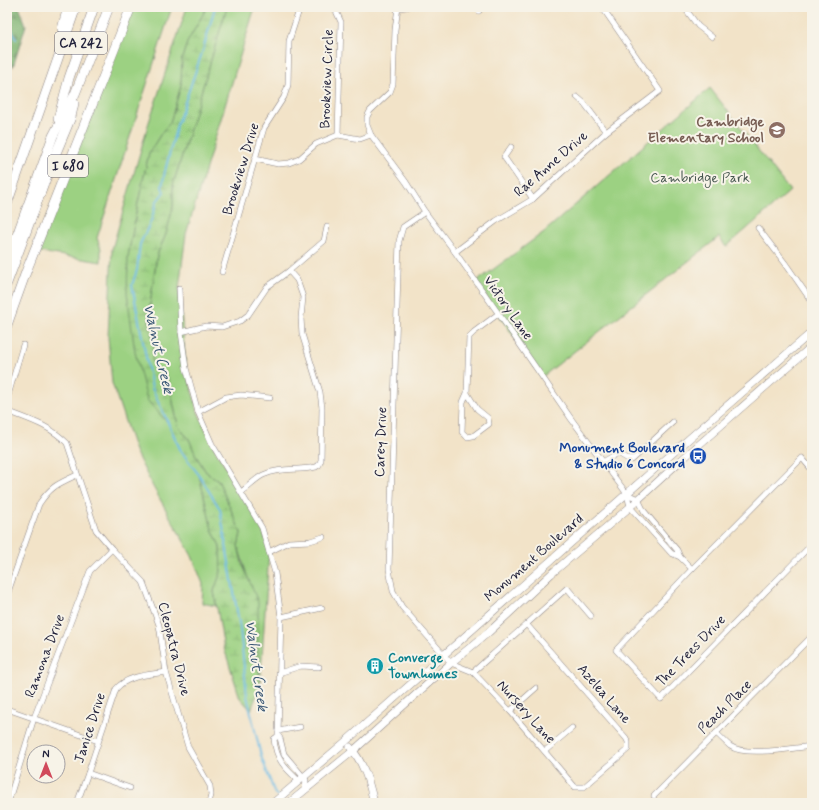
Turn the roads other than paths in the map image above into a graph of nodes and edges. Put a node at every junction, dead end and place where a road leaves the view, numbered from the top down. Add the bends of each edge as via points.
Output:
1 (68, 7) edge
2 (76, 7) edge
3 (94, 7) edge
4 (109, 7) edge
5 (130, 7) edge
6 (300, 7) edge
7 (333, 7) edge
8 (407, 7) edge
9 (602, 7) edge
10 (684, 7) edge
11 (398, 8) edge
12 (712, 37) dead end
13 (48, 86) junction
14 (75, 94) junction
15 (577, 97) dead end
16 (606, 132) junction
17 (338, 135) junction
18 (371, 135) junction
19 (53, 136) junction
20 (512, 148) dead end
21 (255, 159) junction
22 (533, 199) junction
23 (7, 204) edge
24 (425, 212) junction
25 (327, 227) dead end
26 (758, 228) dead end
27 (455, 252) junction
28 (7, 263) edge
29 (289, 271) junction
30 (222, 272) dead end
31 (7, 283) edge
32 (179, 288) dead end
33 (812, 302) edge
34 (498, 314) junction
35 (7, 325) edge
36 (181, 332) junction
37 (812, 332) edge
38 (23, 345) dead end
39 (812, 346) edge
40 (467, 393) junction
41 (270, 398) dead end
42 (7, 399) edge
43 (7, 411) edge
44 (198, 412) junction
45 (673, 422) dead end
46 (603, 462) junction
47 (812, 470) edge
48 (78, 475) junction
49 (241, 492) junction
50 (627, 494) junction
51 (638, 499) junction
52 (630, 507) junction
53 (323, 537) dead end
54 (812, 544) edge
55 (112, 549) junction
56 (268, 552) junction
57 (680, 557) junction
58 (692, 569) junction
59 (7, 595) edge
60 (322, 608) dead end
61 (591, 616) dead end
62 (281, 617) junction
63 (527, 625) junction
64 (812, 636) edge
65 (445, 655) junction
66 (451, 663) junction
67 (319, 667) dead end
68 (166, 672) junction
69 (473, 672) junction
70 (279, 673) junction
71 (536, 688) dead end
72 (7, 709) edge
73 (510, 711) junction
74 (34, 718) junction
75 (300, 727) dead end
76 (572, 728) dead end
77 (716, 733) junction
78 (278, 734) junction
79 (98, 741) junction
80 (345, 742) junction
81 (812, 746) edge
82 (353, 751) junction
83 (545, 752) junction
84 (88, 773) junction
85 (301, 779) junction
86 (575, 787) joint
87 (130, 788) dead end
88 (306, 789) junction
89 (654, 796) dead end
90 (8, 803) edge
91 (77, 803) edge
92 (209, 803) edge
93 (273, 803) edge
94 (289, 803) edge
95 (374, 803) edge

1 - 13 highway
2 - 13 highway
3 - 19 highway, CA 242 via 69,78
4 - 14 highway, I 680
5 - 35 highway, I 680
6 - 21 street, Brookview Drive via 289,41 288,85 284,97 264,128
7 - 17 street, Brookview Circle via 341,22
8 - 11 street
9 - 16 street, Rae Anne Drive via 660,91
10 - 12 street via 698,26
11 - 18 street via 393,84 390,92 367,117
13 - 23 highway
14 - 19 highway, I 680
14 - 31 highway, I 680 via 71,117
15 - 16 street
16 - 22 street, Rae Anne Drive
17 - 18 street via 360,139
17 - 21 street, Brookview Circle via 316,144 289,164
18 - 24 street, Victory Lane
19 - 28 highway, I 680
20 - 22 street via 504,157
21 - 30 street, Brookview Drive
22 - 27 street, Rae Anne Drive via 496,221
24 - 27 street, Victory Lane
24 - 65 street, Carey Drive via 403,227 399,241 389,569 393,591 402,607
25 - 29 street via 324,241
26 - 33 street
27 - 34 street, Victory Lane
29 - 36 street via 267,287 248,315 240,321 222,327 206,326
29 - 49 street via 303,297 302,334 320,392 321,460 316,467 276,471 263,475
32 - 36 street
34 - 40 street via 469,337
34 - 46 street, Victory Lane
36 - 44 street via 186,368
37 - 50 main road, Monument Boulevard
38 - 42 street
39 - 51 main road, Monument Boulevard
40 - 40 street via 462,402 462,432 470,437 489,422
41 - 44 street via 241,395 226,397
43 - 48 street, Cleopatra Drive via 58,433 67,443
44 - 49 street via 212,444
45 - 46 street via 632,460 618,453
46 - 50 street, Victory Lane
47 - 58 street, The Trees Drive via 802,458
48 - 55 street, Cleopatra Drive via 96,530
48 - 59 street via 55,485 39,504
49 - 56 street via 262,528
50 - 51 street
50 - 52 street
50 - 65 main road, Monument Boulevard
51 - 52 main road, Monument Boulevard
51 - 57 street via 644,511
52 - 57 street via 671,553
52 - 66 main road, Monument Boulevard
53 - 56 street via 310,541 289,542
54 - 58 street, The Trees Drive via 661,699 616,650
55 - 68 street, Cleopatra Drive via 143,582 159,625
55 - 74 street, Ramona Drive via 90,571
56 - 62 street via 275,574
57 - 58 street
60 - 62 street
61 - 63 street via 567,588
62 - 70 street
63 - 69 street
63 - 86 street, Azelea Lane via 628,742 628,749 584,787
64 - 77 street, Peach Place
65 - 66 street, Carey Drive
65 - 80 main road, Monument Boulevard
66 - 69 street, Nursery Lane
66 - 82 main road, Monument Boulevard
67 - 70 street via 301,666
68 - 79 street, Janice Drive via 127,680 120,684
68 - 92 street, Cleopatra Drive via 188,747 210,786
69 - 73 street, Nursery Lane
70 - 78 street
71 - 73 street
72 - 74 street
73 - 83 street, Nursery Lane
74 - 79 street
74 - 90 street, Ramona Drive
75 - 78 street
76 - 83 street
77 - 81 street via 730,746 751,752
77 - 89 street, Peach Place
78 - 85 street via 284,754
79 - 84 street, Janice Drive
80 - 82 main road
80 - 85 main road, Monument Boulevard
82 - 88 main road, Monument Boulevard
82 - 95 main road via 366,773
83 - 86 street, Nursery Lane
84 - 87 street
84 - 91 street, Janice Drive
85 - 88 street via 306,780
85 - 93 main road, Monument Boulevard
88 - 94 main road, Monument Boulevard

